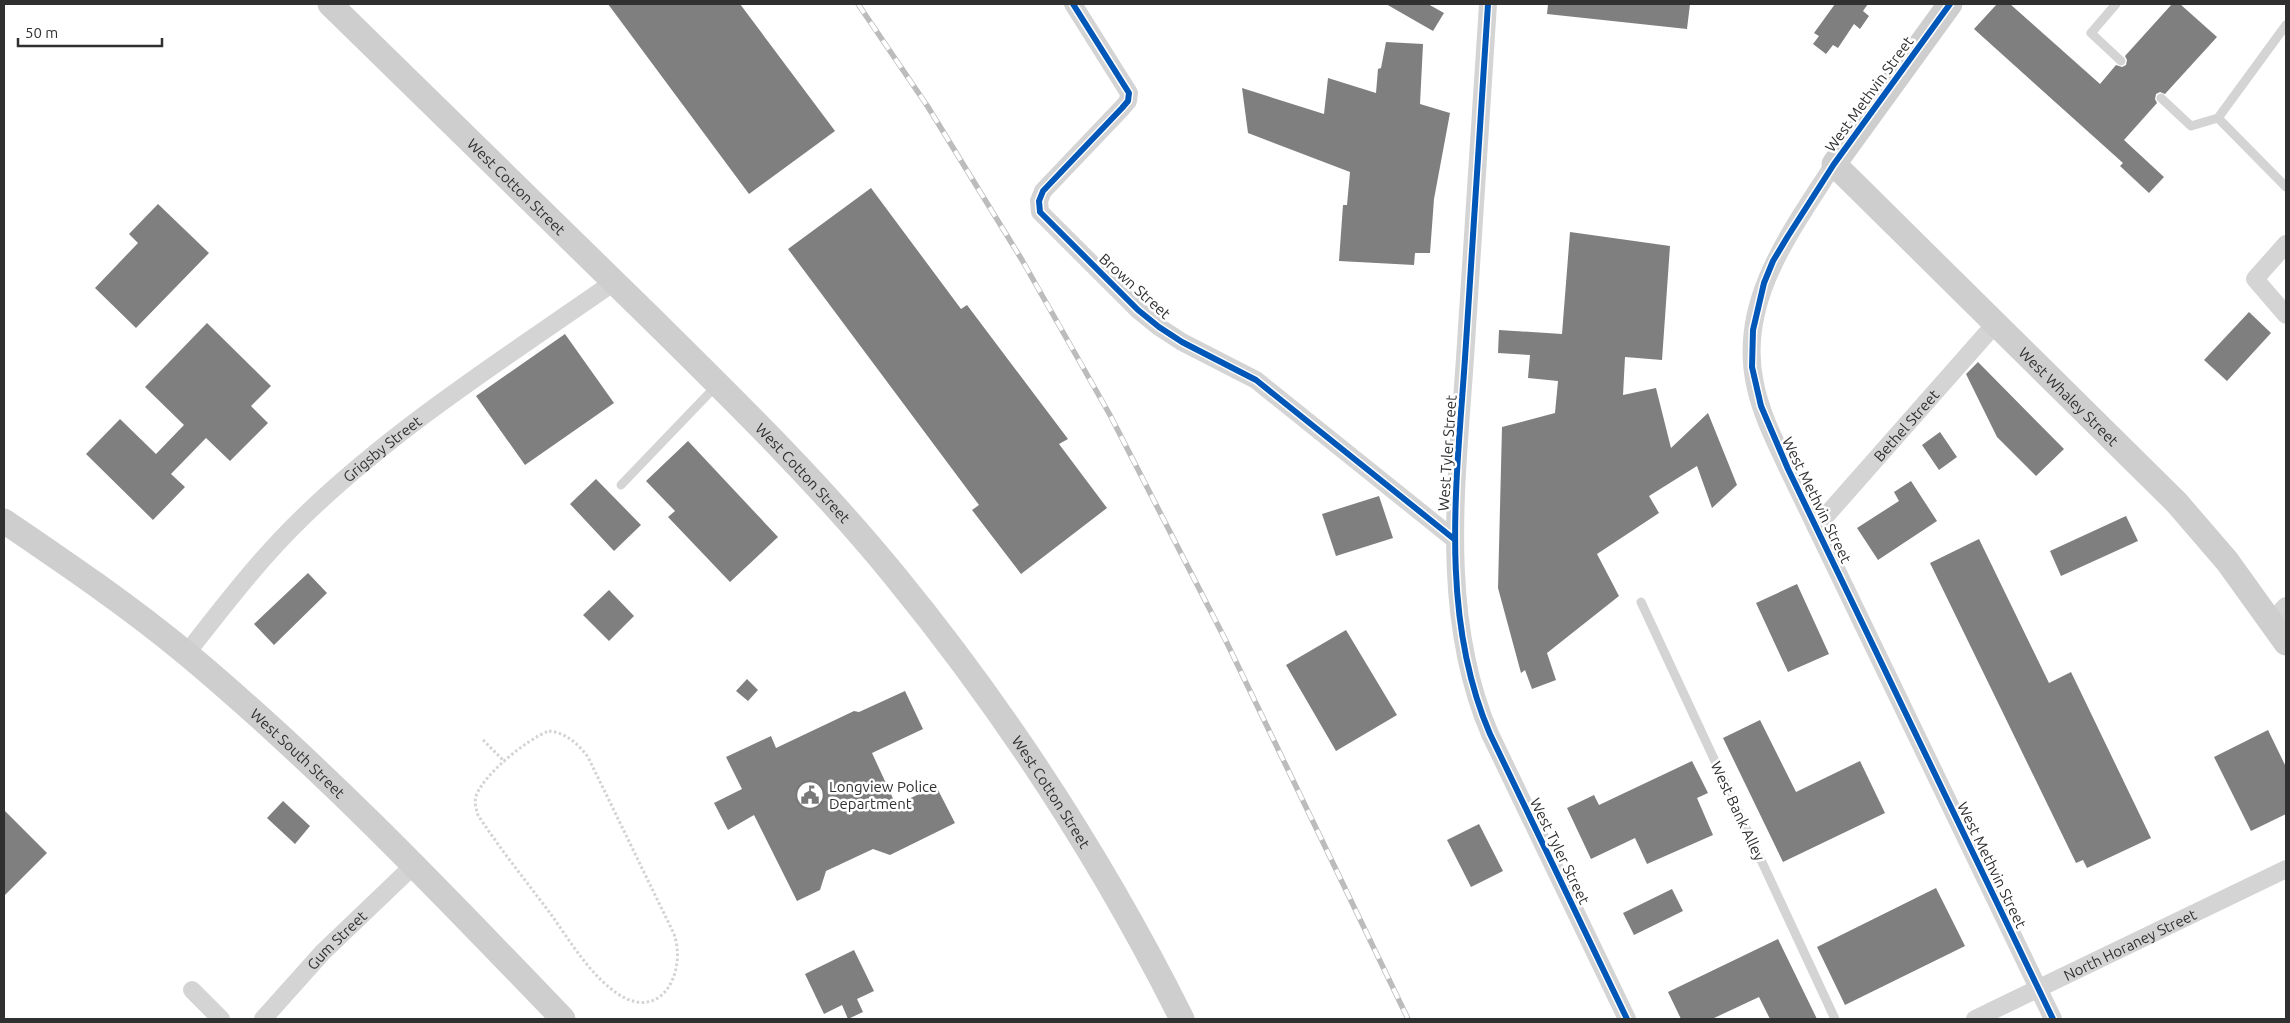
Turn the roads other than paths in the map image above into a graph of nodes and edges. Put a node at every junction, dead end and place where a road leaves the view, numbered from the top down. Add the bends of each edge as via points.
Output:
1 (330, 4) edge
2 (1073, 4) edge
3 (1488, 4) edge
4 (1950, 4) edge
5 (2116, 4) edge
6 (2286, 25) edge
7 (2121, 60) dead end
8 (2161, 98) dead end
9 (2218, 118) junction
10 (1834, 164) junction
11 (2286, 187) edge
12 (2286, 244) edge
13 (614, 282) junction
14 (2286, 314) edge
15 (1996, 323) junction
16 (718, 384) junction
17 (621, 485) dead end
18 (4, 521) edge
19 (1816, 527) junction
20 (1454, 539) junction
21 (1640, 602) dead end
22 (2279, 613) edge
23 (2286, 643) edge
24 (186, 654) junction
25 (414, 865) junction
26 (2286, 869) edge
27 (2038, 989) junction
28 (192, 990) dead end
29 (221, 1019) edge
30 (263, 1019) edge
31 (563, 1019) edge
32 (1182, 1019) edge
33 (1628, 1019) edge
34 (1835, 1019) edge
35 (1976, 1019) edge
36 (2053, 1019) edge

1 - 13 street, West Cotton Street
2 - 20 street, Brown Street via 1129,93 1128,101 1043,191 1040,212 1159,327 1256,380
3 - 20 street, West Tyler Street
4 - 10 street, West Methvin Street
5 - 7 lane via 2091,33
6 - 9 lane
8 - 9 lane via 2192,126
9 - 11 lane
10 - 15 street, West Whaley Street
10 - 19 street, West Methvin Street via 1773,261 1757,308 1752,346 1752,367 1761,406
12 - 14 street via 2255,279
13 - 16 street, West Cotton Street
13 - 24 street, Grigsby Street via 418,419 320,500 246,578
15 - 19 street, Bethel Street
15 - 22 street, West Whaley Street via 2191,518
16 - 17 lane
16 - 32 street, West Cotton Street via 856,530 916,601 989,698 1096,862
18 - 24 street, West South Street via 103,590
19 - 27 street, West Methvin Street
20 - 33 street, West Tyler Street via 1463,645 1479,709
21 - 34 lane, West Bank Alley
22 - 23 street, West Whaley Street
24 - 25 street, West South Street via 298,752
25 - 30 street, Gum Street via 323,952
25 - 31 street, West South Street
26 - 27 street, North Horaney Street
27 - 35 street, North Horaney Street
27 - 36 street, West Methvin Street
28 - 29 street

